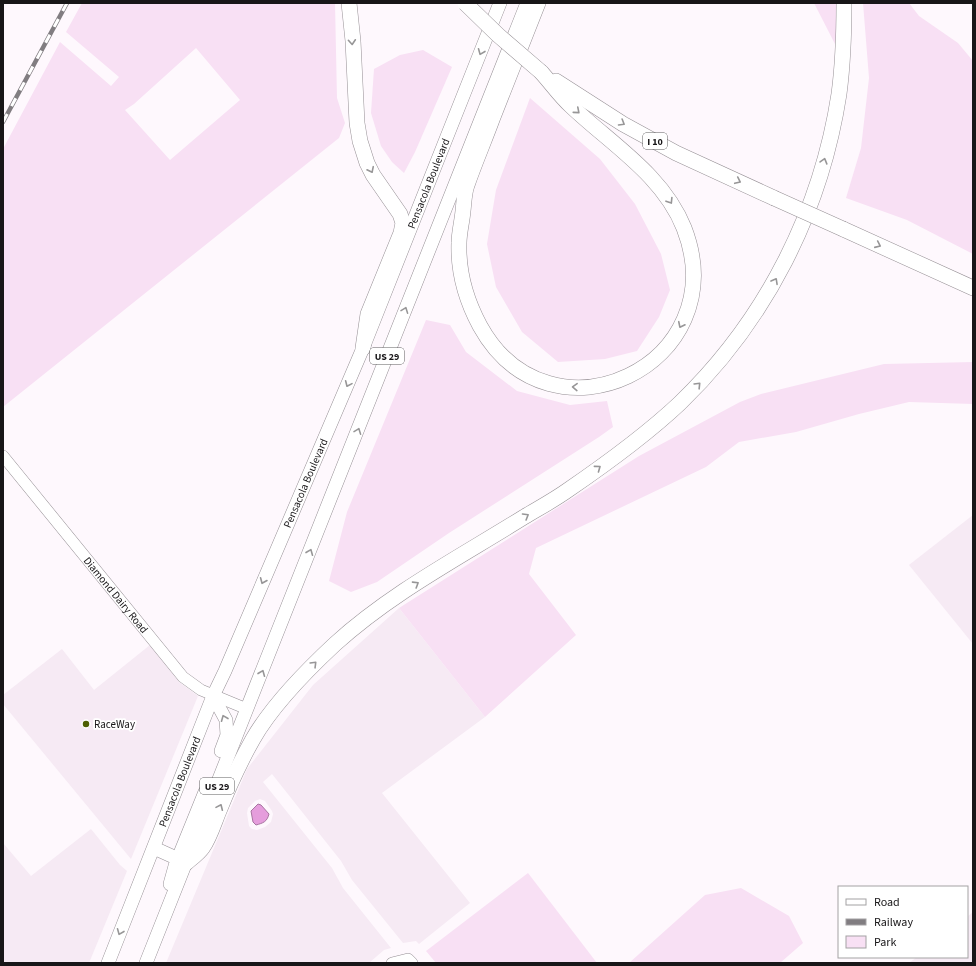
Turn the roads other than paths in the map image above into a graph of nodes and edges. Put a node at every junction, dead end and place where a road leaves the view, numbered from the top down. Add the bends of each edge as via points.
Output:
1 (349, 3) edge
2 (465, 3) edge
3 (500, 3) edge
4 (527, 3) edge
5 (538, 3) edge
6 (844, 3) edge
7 (541, 72) junction
8 (973, 288) edge
9 (363, 348) junction
10 (3, 456) edge
11 (212, 696) junction
12 (247, 709) junction
13 (154, 848) junction
14 (182, 861) junction
15 (108, 963) edge
16 (146, 963) edge
17 (392, 963) edge
18 (412, 963) edge

1 -> 9 highway via 360,141 373,175 400,214 403,223 368,314
2 - 7 highway, I 10, bridge
3 -> 9 main road, Pensacola Boulevard / US 29
12 -> 4 main road, US 29
7 -> 5 highway via 570,105 654,180 677,213 689,246 693,281 687,312 680,327 661,353 647,366 631,376 601,386 585,388 549,384 533,378 507,361 494,348 478,322 462,279 459,242 466,187
14 -> 6 highway via 202,849 234,776 255,736 276,706 321,657 394,598 567,491 634,442 688,394 734,343 780,272 799,232 817,184 831,138 839,92 844,46
7 -> 8 highway, I 10, bridge via 623,124 676,153
9 -> 11 main road, Pensacola Boulevard / US 29
10 - 11 street, Diamond Dairy Road via 183,677
11 - 12 street, Diamond Dairy Road
11 - 13 main road, Pensacola Boulevard / US 29
14 -> 11 main road via 227,735 226,720
12 - 14 main road, US 29
13 - 14 main road
13 -> 15 main road, Pensacola Boulevard / US 29
14 - 16 main road, US 29
17 - 18 street via 408,959

